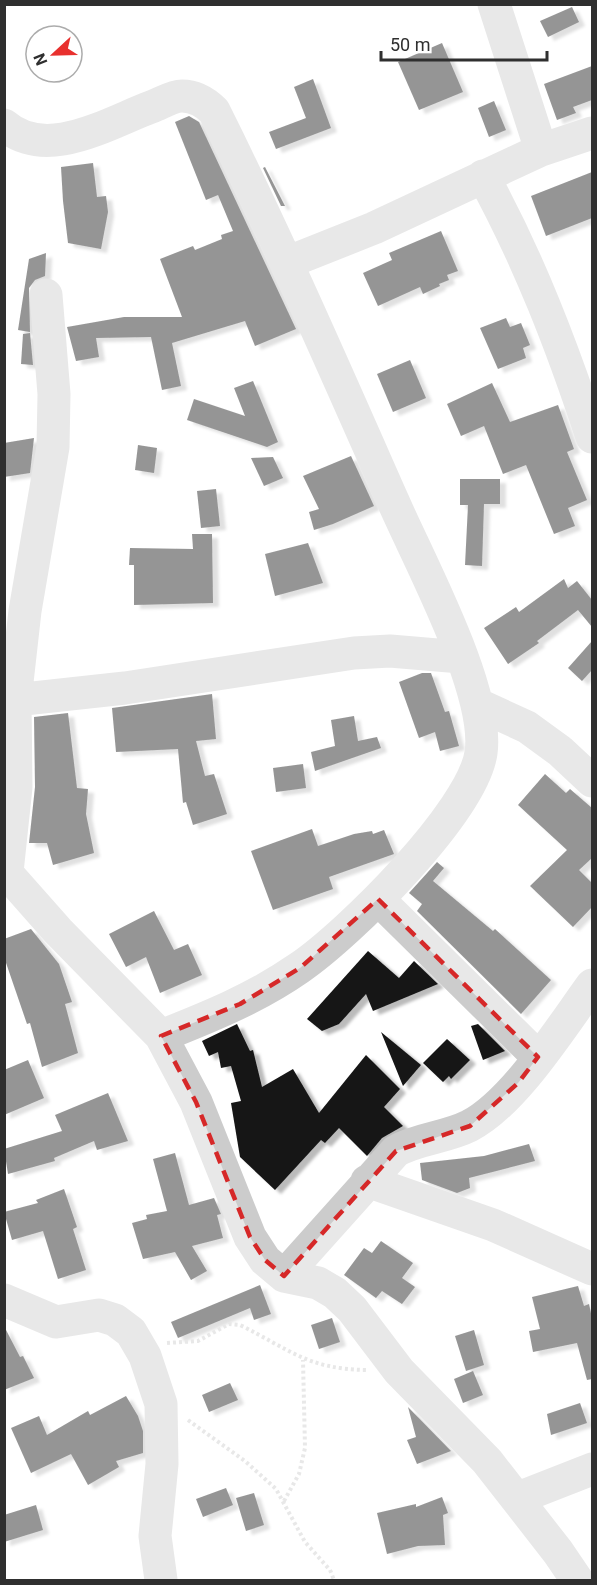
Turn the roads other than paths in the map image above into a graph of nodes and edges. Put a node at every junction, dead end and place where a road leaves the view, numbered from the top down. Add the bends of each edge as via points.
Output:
1 (494, 4) edge
2 (4, 125) edge
3 (592, 133) edge
4 (541, 150) junction
5 (483, 176) junction
6 (286, 262) junction
7 (46, 295) dead end
8 (592, 437) edge
9 (461, 657) junction
10 (15, 700) junction
11 (478, 705) junction
12 (592, 781) edge
13 (6, 871) edge
14 (378, 899) junction
15 (592, 985) edge
16 (160, 1036) junction
17 (538, 1057) junction
18 (367, 1181) junction
19 (592, 1269) edge
20 (284, 1276) junction
21 (4, 1300) edge
22 (592, 1469) edge
23 (518, 1498) junction
24 (161, 1581) edge
25 (576, 1581) edge

1 - 4 street
2 - 6 street via 28,140 46,142 180,96 202,100 214,111
3 - 4 street
4 - 5 street
5 - 6 street via 374,228
5 - 8 street via 533,275 565,354
6 - 9 street
7 - 10 street via 54,394 53,447 25,611
9 - 10 street via 390,651 354,653 125,688
9 - 11 street
10 - 13 street via 16,788
11 - 12 street via 527,727
11 - 14 street via 481,752 473,781 433,837
13 - 16 street
14 - 16 street via 300,968 240,1004
14 - 17 street
15 - 17 street
16 - 20 street via 196,1102 250,1237 264,1260
17 - 18 street via 518,1083 480,1119 453,1133 410,1143 396,1151
18 - 19 street via 493,1225
18 - 20 street
20 - 23 street via 318,1283 352,1309 399,1371 488,1461
21 - 24 street via 56,1322 99,1315 115,1320 131,1332 153,1373 161,1404 162,1464 155,1536
22 - 23 street
23 - 25 street

